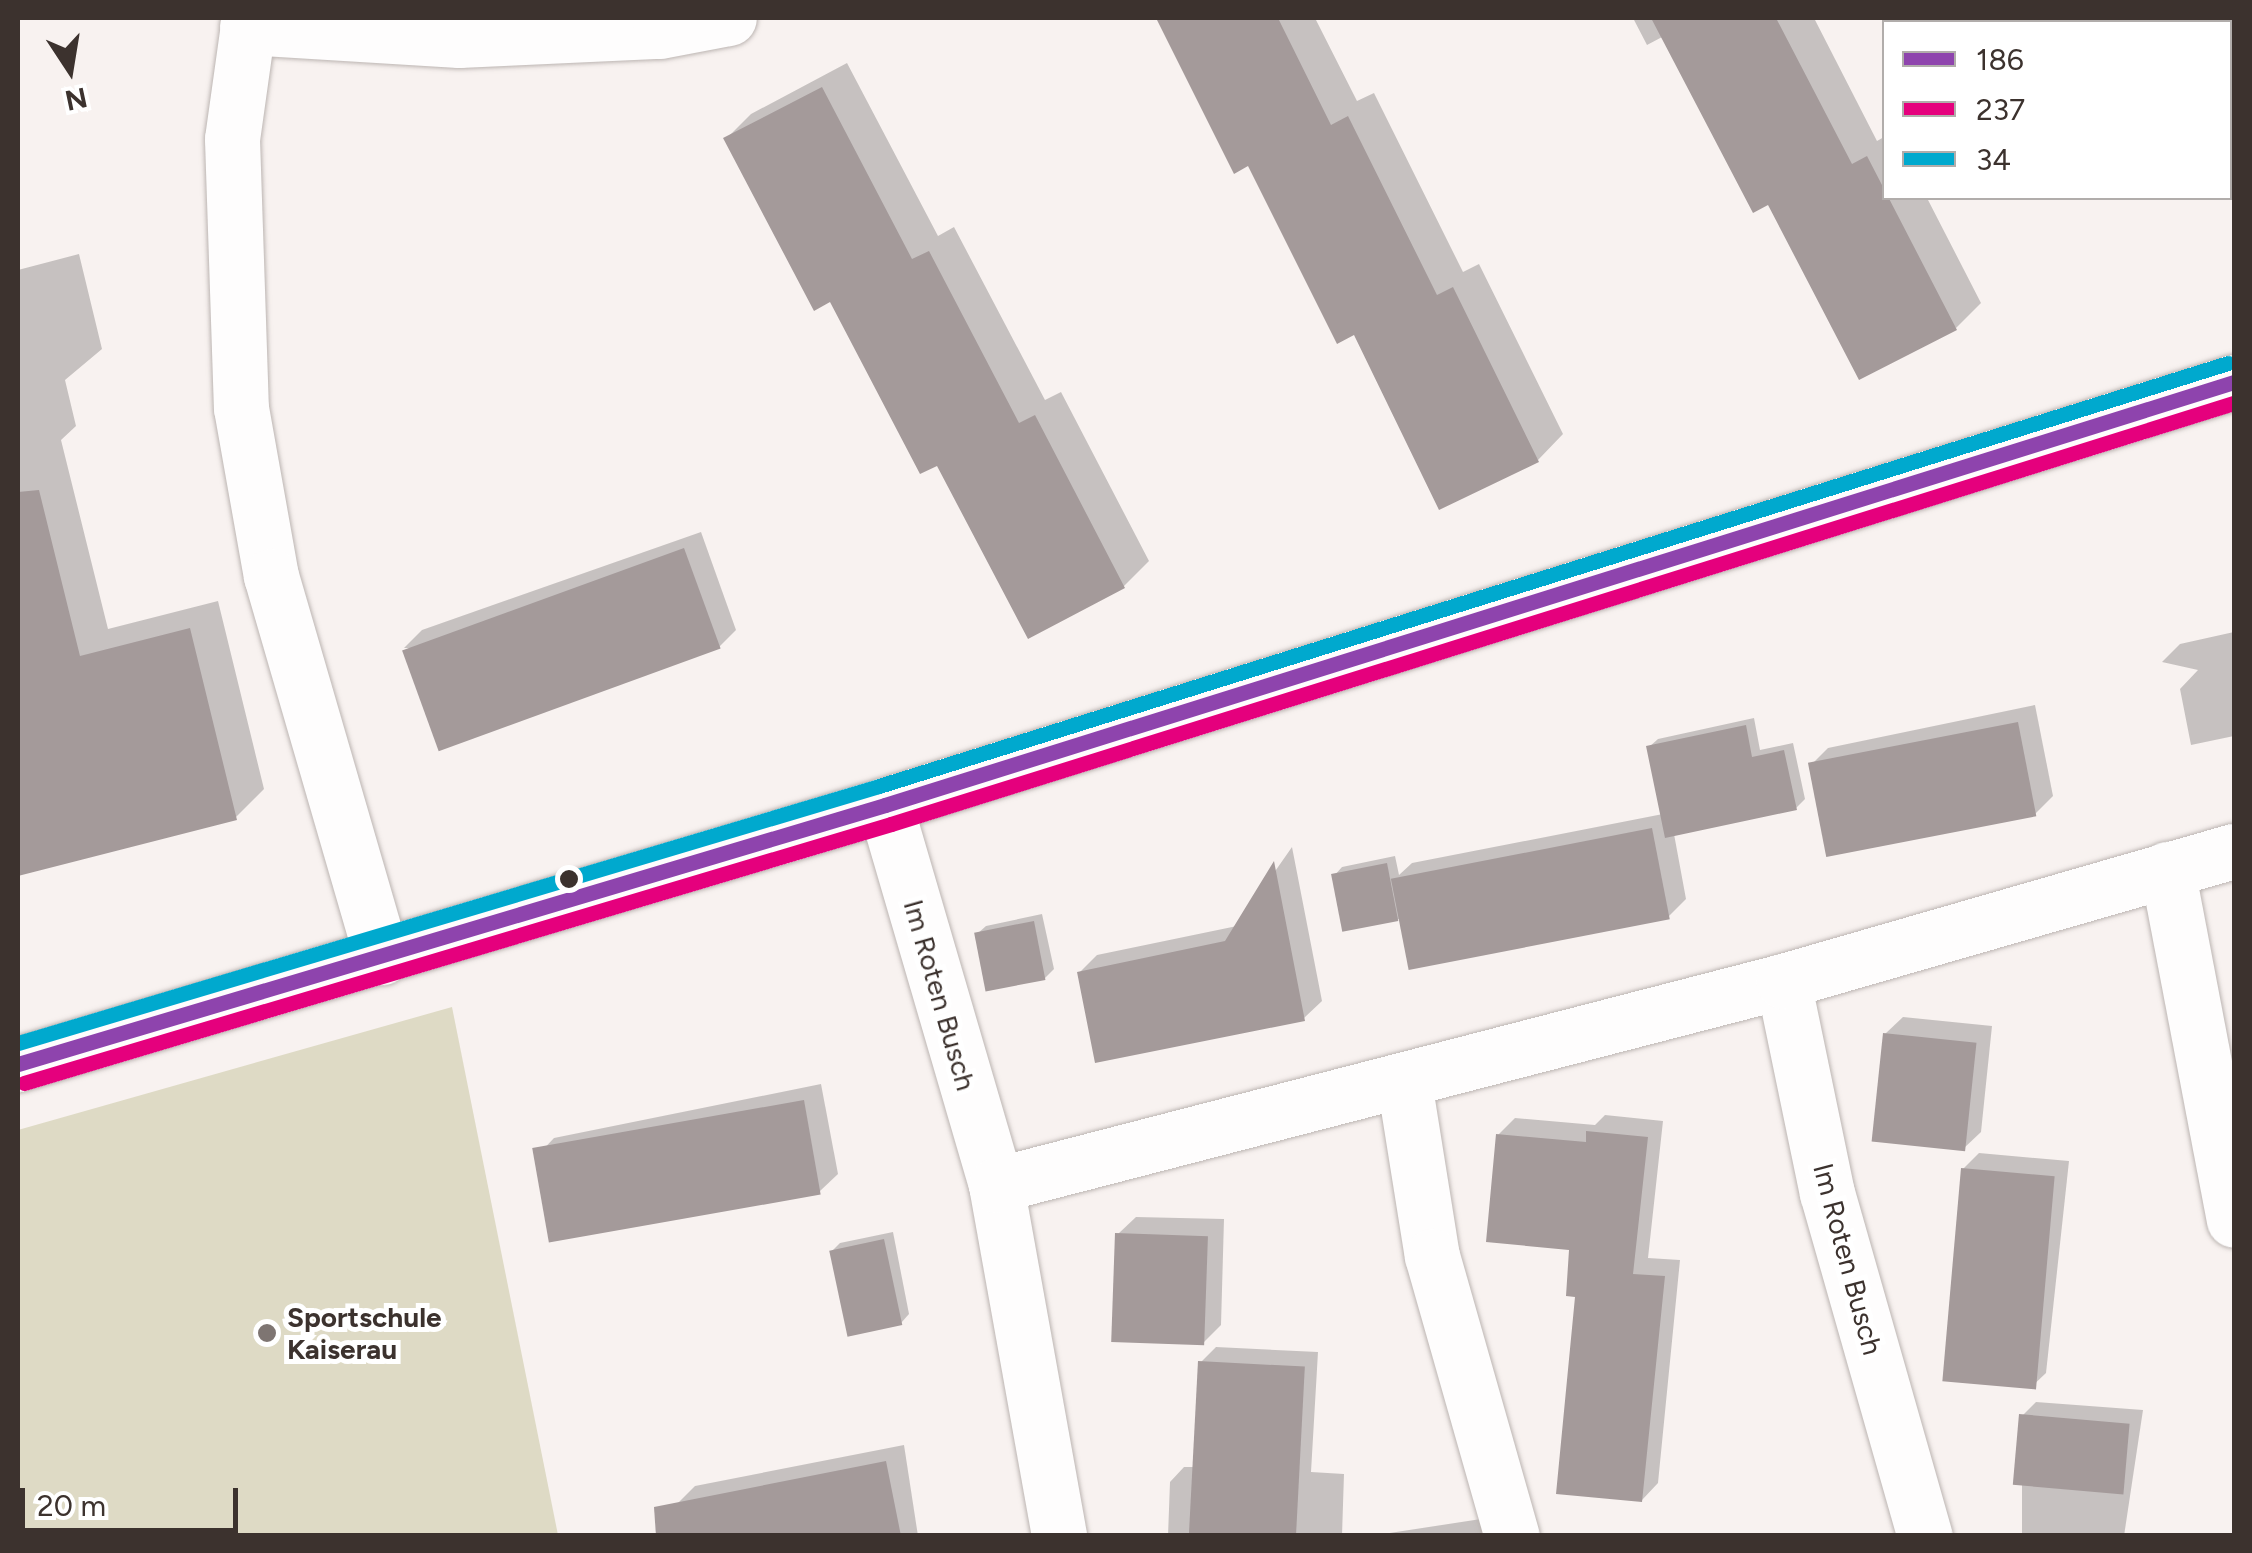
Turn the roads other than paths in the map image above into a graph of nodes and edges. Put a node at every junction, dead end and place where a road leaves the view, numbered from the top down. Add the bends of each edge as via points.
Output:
1 (729, 18) edge
2 (248, 22) edge
3 (2234, 382) edge
4 (885, 805) junction
5 (2234, 851) edge
6 (2167, 870) junction
7 (382, 957) junction
8 (1783, 981) junction
9 (18, 1064) edge
10 (1404, 1082) junction
11 (996, 1185) junction
12 (2234, 1220) edge
13 (1060, 1536) edge
14 (1512, 1536) edge
15 (1924, 1536) edge

1 - 2 street via 660,31 458,40
2 - 7 street via 232,139 241,408 272,576
3 - 4 street
4 - 7 street
4 - 11 street, Im Roten Busch
5 - 6 street
6 - 8 street
6 - 12 street
7 - 9 street
8 - 10 street
8 - 15 street, Im Roten Busch via 1827,1192
10 - 11 street
10 - 14 street via 1432,1256
11 - 13 street, Im Roten Busch

